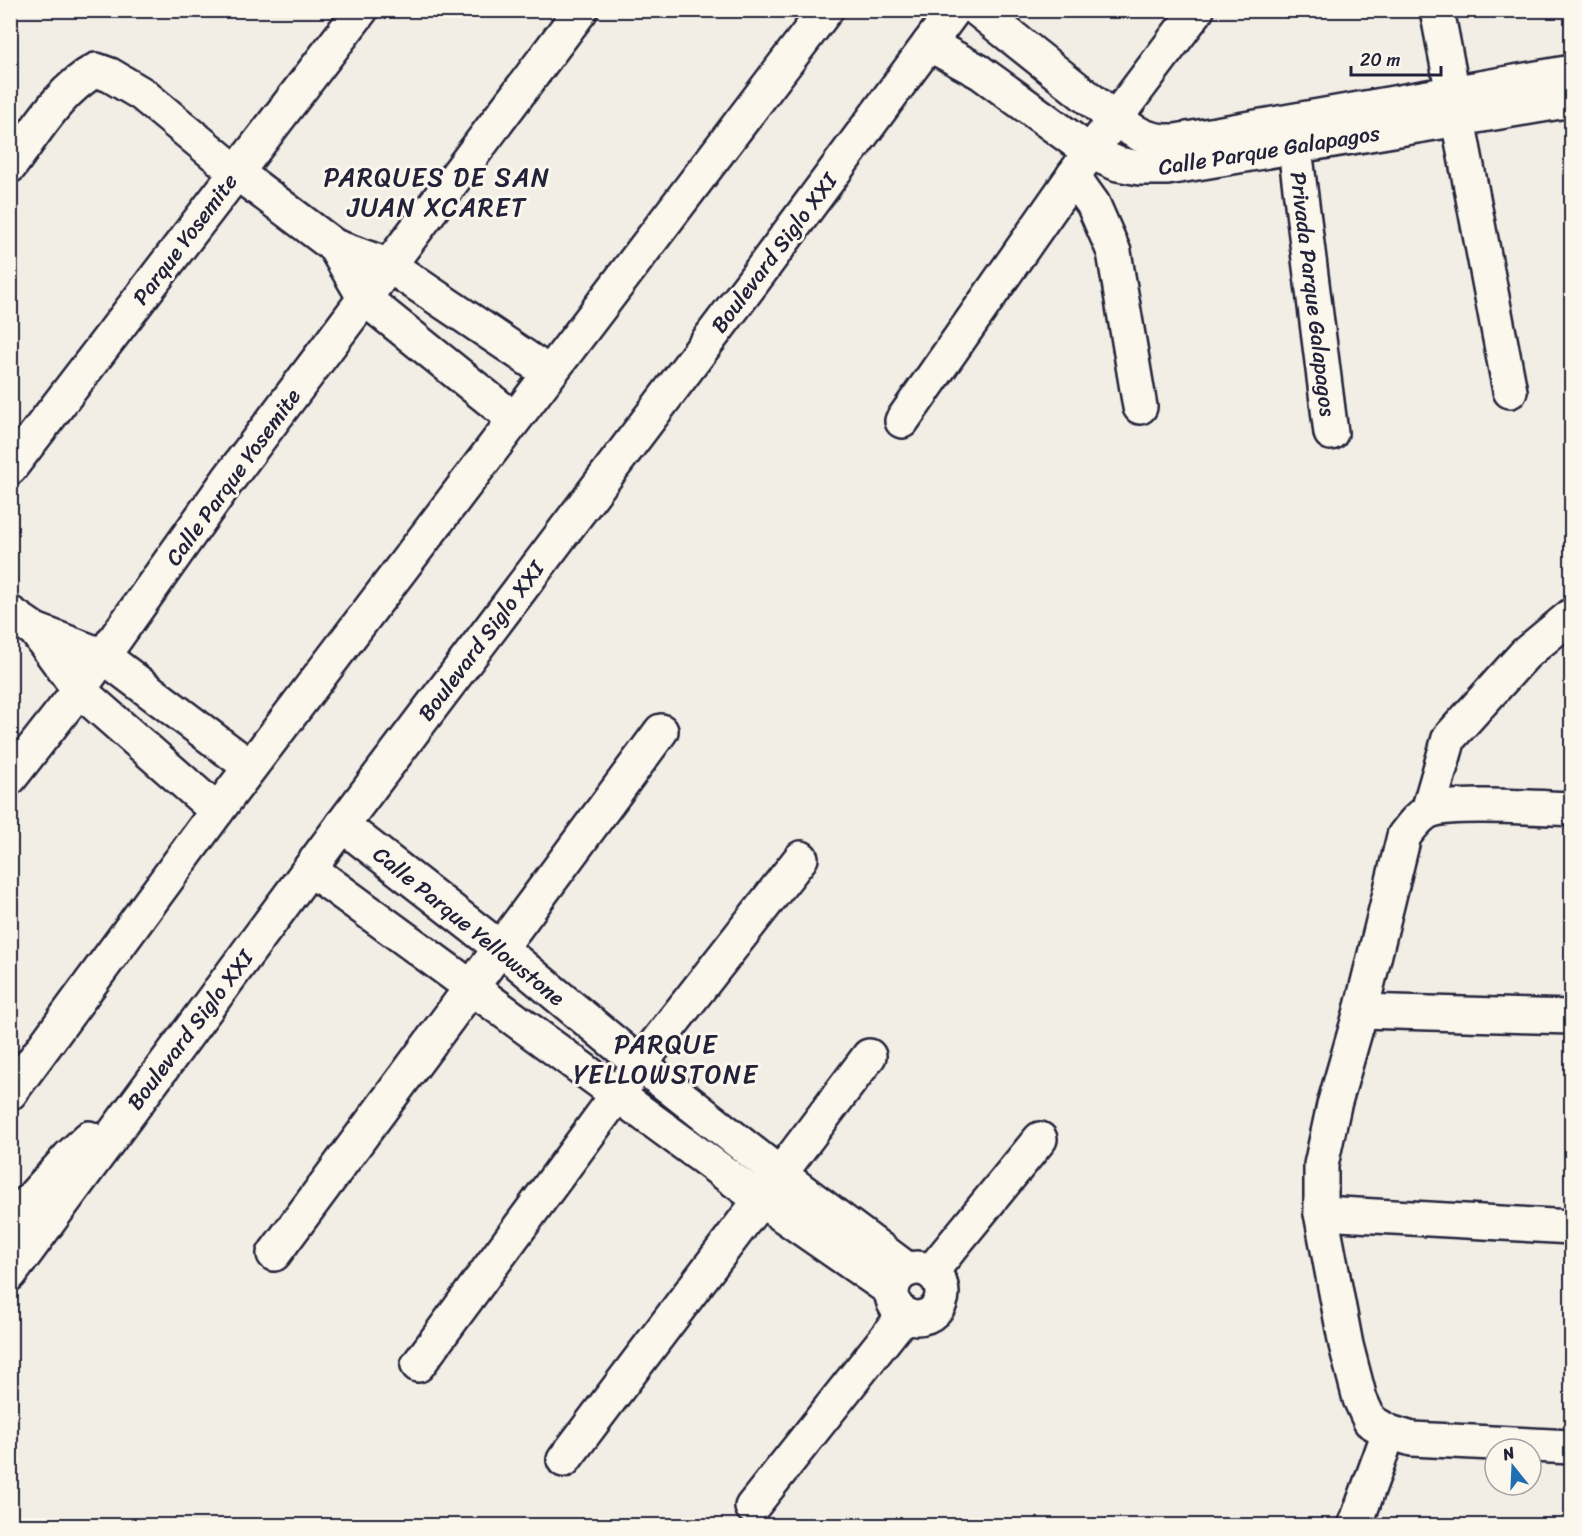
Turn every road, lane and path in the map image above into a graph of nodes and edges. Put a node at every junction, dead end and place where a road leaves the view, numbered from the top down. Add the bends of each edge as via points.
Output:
1 (361, 10) edge
2 (581, 10) edge
3 (826, 10) edge
4 (954, 10) edge
5 (978, 10) edge
6 (1197, 10) edge
7 (1437, 10) edge
8 (1008, 35) junction
9 (929, 44) junction
10 (980, 72) junction
11 (1056, 72) junction
12 (1572, 72) edge
13 (1572, 100) edge
14 (1029, 106) junction
15 (1455, 106) junction
16 (1116, 120) junction
17 (1293, 133) junction
18 (1082, 164) junction
19 (10, 166) edge
20 (236, 172) junction
21 (334, 246) junction
22 (390, 266) junction
23 (365, 299) junction
24 (457, 311) junction
25 (508, 346) junction
26 (426, 348) junction
27 (549, 373) junction
28 (477, 387) junction
29 (1510, 391) dead end
30 (1140, 407) dead end
31 (514, 419) junction
32 (902, 421) dead end
33 (1331, 433) dead end
34 (10, 468) edge
35 (1572, 615) edge
36 (23, 622) edge
37 (103, 656) junction
38 (79, 690) junction
39 (166, 702) junction
40 (661, 731) dead end
41 (216, 740) junction
42 (137, 741) junction
43 (250, 767) junction
44 (10, 778) edge
45 (184, 781) junction
46 (1572, 809) edge
47 (217, 811) junction
48 (1428, 811) junction
49 (342, 825) junction
50 (801, 858) dead end
51 (310, 868) junction
52 (500, 948) junction
53 (473, 986) junction
54 (1361, 1011) junction
55 (1572, 1017) edge
56 (869, 1056) dead end
57 (640, 1064) junction
58 (618, 1094) junction
59 (11, 1095) edge
60 (127, 1114) junction
61 (1040, 1139) dead end
62 (781, 1174) junction
63 (761, 1200) junction
64 (1321, 1213) junction
65 (10, 1222) edge
66 (1572, 1227) edge
67 (274, 1254) dead end
68 (10, 1274) edge
69 (909, 1287) junction
70 (418, 1365) dead end
71 (1389, 1432) junction
72 (1572, 1447) edge
73 (564, 1460) dead end
74 (752, 1507) dead end
75 (1355, 1526) edge

1 - 20 street, Parque Yosemite
2 - 22 street, Calle Parque Yosemite
3 - 27 street
4 - 9 street, Boulevard Siglo XXI
5 - 8 street, Calle Parque Galapagos
6 - 16 street
7 - 15 street
8 - 10 street
8 - 11 street, Calle Parque Galapagos
9 - 10 street, Calle Parque Galapagos
9 - 49 street, Boulevard Siglo XXI
10 - 14 street, Calle Parque Galapagos
11 - 14 street
11 - 16 street, Calle Parque Galapagos
12 - 15 street, Calle Parque Galapagos
13 - 15 street, Calle Parque Galapagos
14 - 18 street, Calle Parque Galapagos
15 - 17 street, Calle Parque Galapagos
15 - 29 street
16 - 17 street, Calle Parque Galapagos via 1157,142
16 - 18 street
17 - 18 street, Calle Parque Galapagos via 1167,168
17 - 33 street, Privada Parque Galapagos
18 - 30 street via 1093,204 1114,252
18 - 32 street
19 - 20 street via 71,88 96,70 142,94
20 - 21 street
20 - 34 street, Parque Yosemite
21 - 22 street
21 - 23 street
22 - 23 street, Calle Parque Yosemite
22 - 24 street
23 - 26 street
23 - 37 street, Calle Parque Yosemite via 228,480
24 - 25 street
24 - 26 street
25 - 27 street
25 - 28 street
26 - 28 street
27 - 31 street
28 - 31 street
31 - 43 street
35 - 48 street via 1525,654 1449,738
36 - 37 street
36 - 38 street
37 - 38 street, Calle Parque Yosemite
37 - 39 street
38 - 42 street
38 - 44 street, Calle Parque Yosemite
39 - 41 street
39 - 42 street
40 - 52 street
41 - 43 street
41 - 45 street
42 - 45 street
43 - 47 street
45 - 47 street
46 - 48 street via 1453,806
47 - 59 street
48 - 54 street via 1414,821 1404,836
49 - 51 street, Boulevard Siglo XXI
49 - 52 street, Calle Parque Yellowstone
50 - 57 street
51 - 53 street, Calle Parque Yellowstone
51 - 60 street, Boulevard Siglo XXI
52 - 53 street
52 - 57 street, Calle Parque Yellowstone
53 - 58 street, Calle Parque Yellowstone
53 - 67 street
54 - 55 street
54 - 64 street via 1321,1165
56 - 62 street
57 - 58 street
57 - 62 street, Calle Parque Yellowstone
58 - 63 street, Calle Parque Yellowstone
58 - 70 street
60 - 65 street via 89,1138
60 - 68 street, Boulevard Siglo XXI
61 - 69 street
62 - 63 street
62 - 69 street, Calle Parque Yellowstone
63 - 69 street, Calle Parque Yellowstone
63 - 73 street
64 - 66 street
64 - 71 street via 1360,1399 1370,1421
69 - 74 street
71 - 72 street via 1412,1439
71 - 75 street

